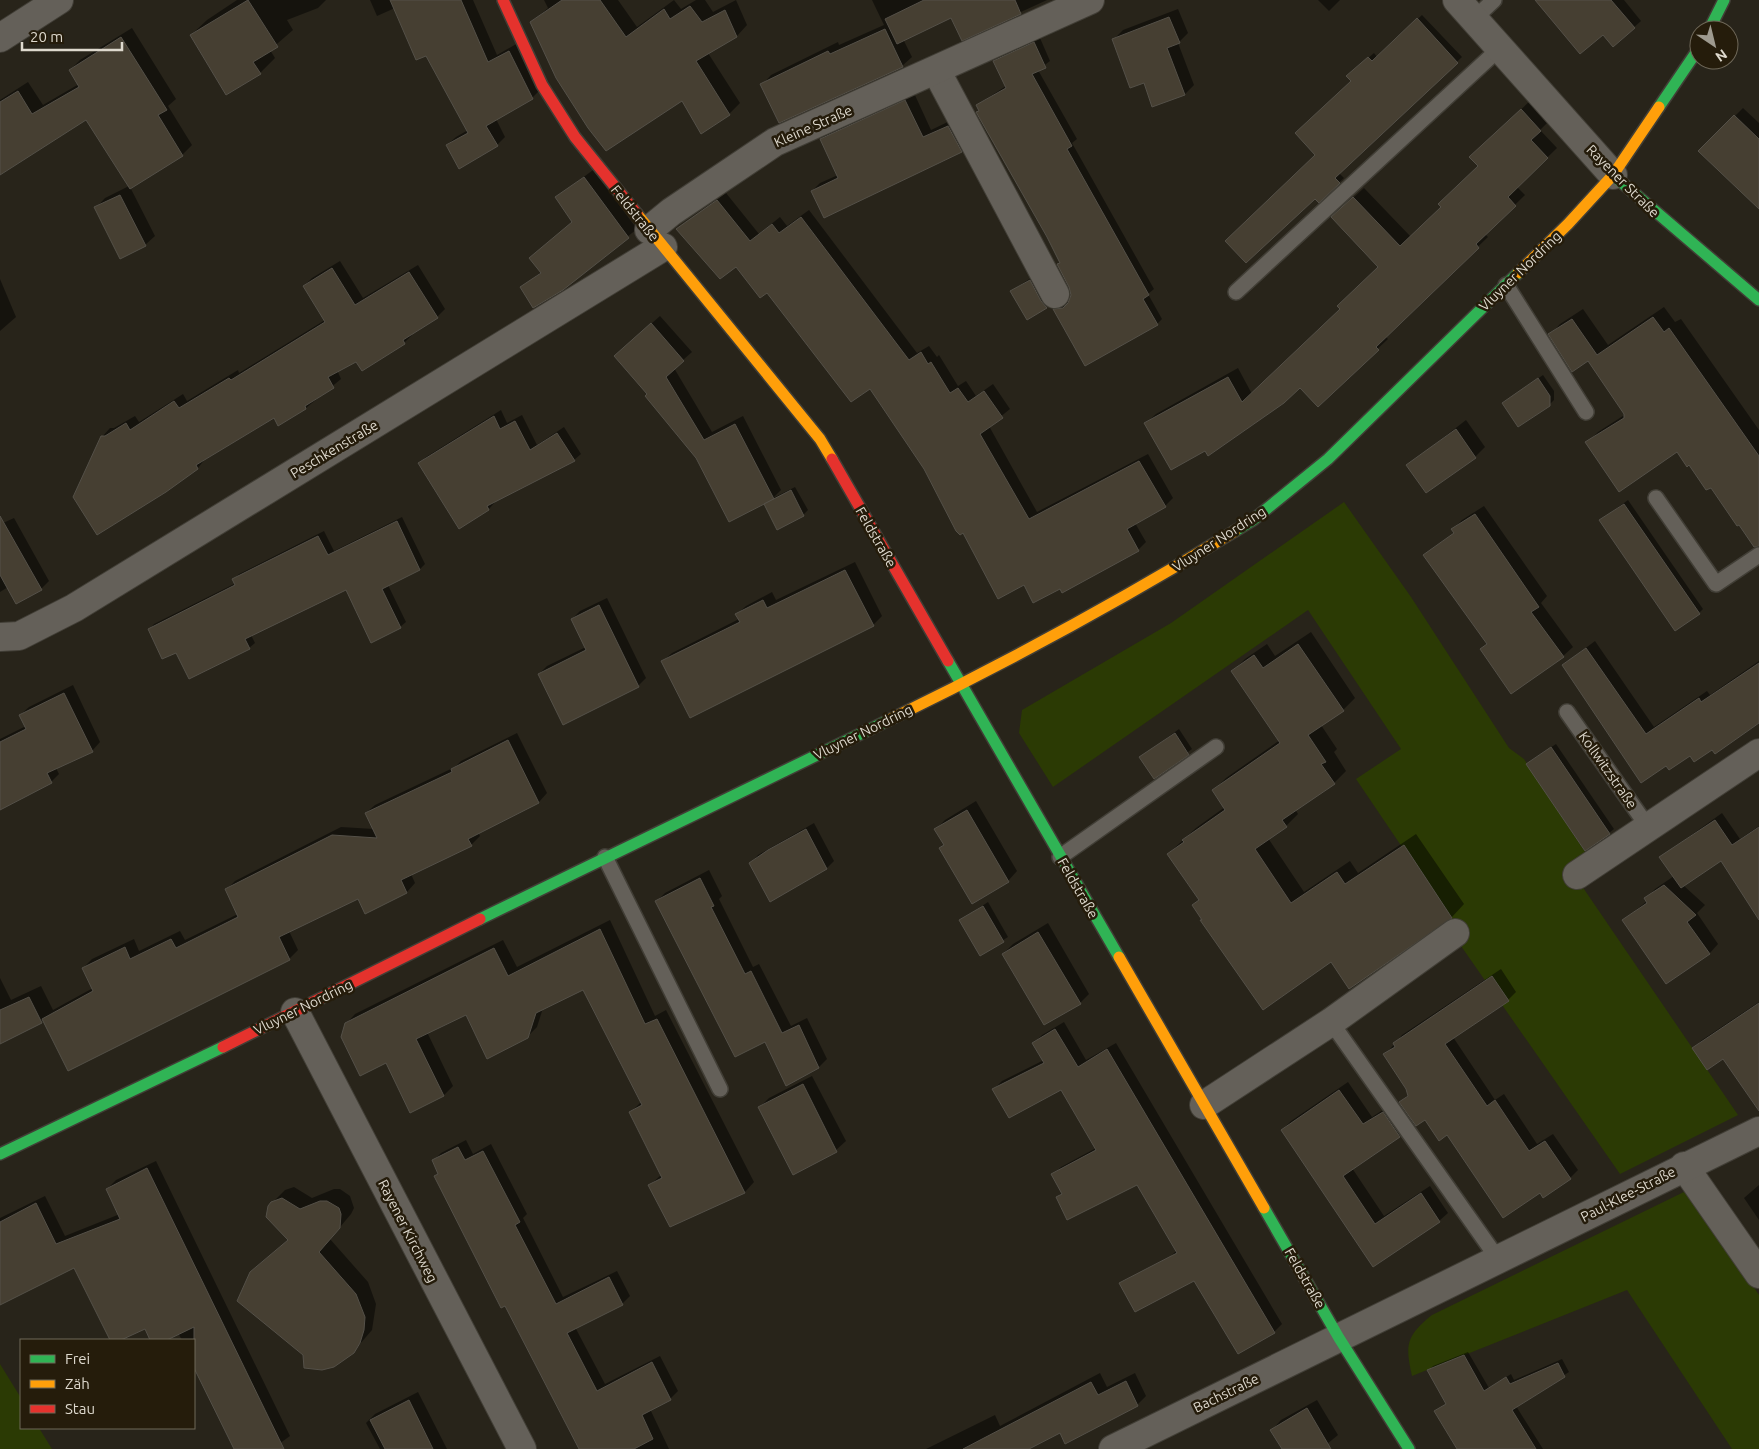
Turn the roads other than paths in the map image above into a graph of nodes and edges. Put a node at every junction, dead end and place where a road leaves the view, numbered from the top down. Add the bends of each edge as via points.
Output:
1 (59, 0) edge
2 (504, 0) edge
3 (1090, 0) edge
4 (1494, 0) edge
5 (1724, 0) edge
6 (1465, 9) edge
7 (1714, 20) edge
8 (0, 38) edge
9 (1500, 48) junction
10 (1689, 63) edge
11 (936, 70) junction
12 (1613, 175) junction
13 (656, 238) junction
14 (1506, 286) junction
15 (1236, 292) dead end
16 (1055, 294) dead end
17 (1759, 300) edge
18 (1586, 412) dead end
19 (1656, 498) dead end
20 (1759, 555) edge
21 (0, 637) edge
22 (961, 685) junction
23 (1567, 712) dead end
24 (1216, 747) dead end
25 (1759, 753) edge
26 (1648, 827) junction
27 (605, 857) junction
28 (1060, 857) junction
29 (1577, 875) dead end
30 (1455, 933) dead end
31 (295, 1012) junction
32 (1331, 1022) junction
33 (720, 1089) dead end
34 (1204, 1105) junction
35 (1759, 1131) edge
36 (0, 1154) edge
37 (1684, 1166) junction
38 (1498, 1259) junction
39 (1759, 1274) edge
40 (1339, 1338) junction
41 (522, 1449) edge
42 (1113, 1449) edge
43 (1409, 1449) edge

1 - 8 street
2 - 13 street, Feldstraße via 542,85 574,137
3 - 11 street, Kleine Straße
4 - 6 lane, Rayener Straße
5 - 7 street
6 - 9 street, Rayener Straße
9 - 12 street, Rayener Straße
9 - 15 lane
10 - 12 street, Vluyner Nordring
11 - 13 street, Kleine Straße via 775,142
11 - 16 street
12 - 14 street, Vluyner Nordring
12 - 17 street, Rayener Straße
13 - 21 street, Peschkenstraße via 74,608 19,636
13 - 22 street, Feldstraße via 820,439
14 - 18 lane
14 - 22 street, Vluyner Nordring via 1328,459 1253,520 1137,591
19 - 20 lane via 1716,584
22 - 27 street, Vluyner Nordring
22 - 28 street, Feldstraße
23 - 26 lane, Kollwitzstraße
24 - 28 lane
25 - 26 street
26 - 29 street
27 - 31 street, Vluyner Nordring
27 - 33 lane
28 - 34 street, Feldstraße
30 - 32 street
31 - 36 street, Vluyner Nordring
31 - 41 street, Rayener Kirchweg
32 - 34 street
32 - 38 lane
34 - 40 street, Feldstraße
35 - 37 street, Paul-Klee-Straße
37 - 38 street, Paul-Klee-Straße
37 - 39 street
38 - 40 street, Paul-Klee-Straße
40 - 42 street, Bachstraße
40 - 43 street, Feldstraße

